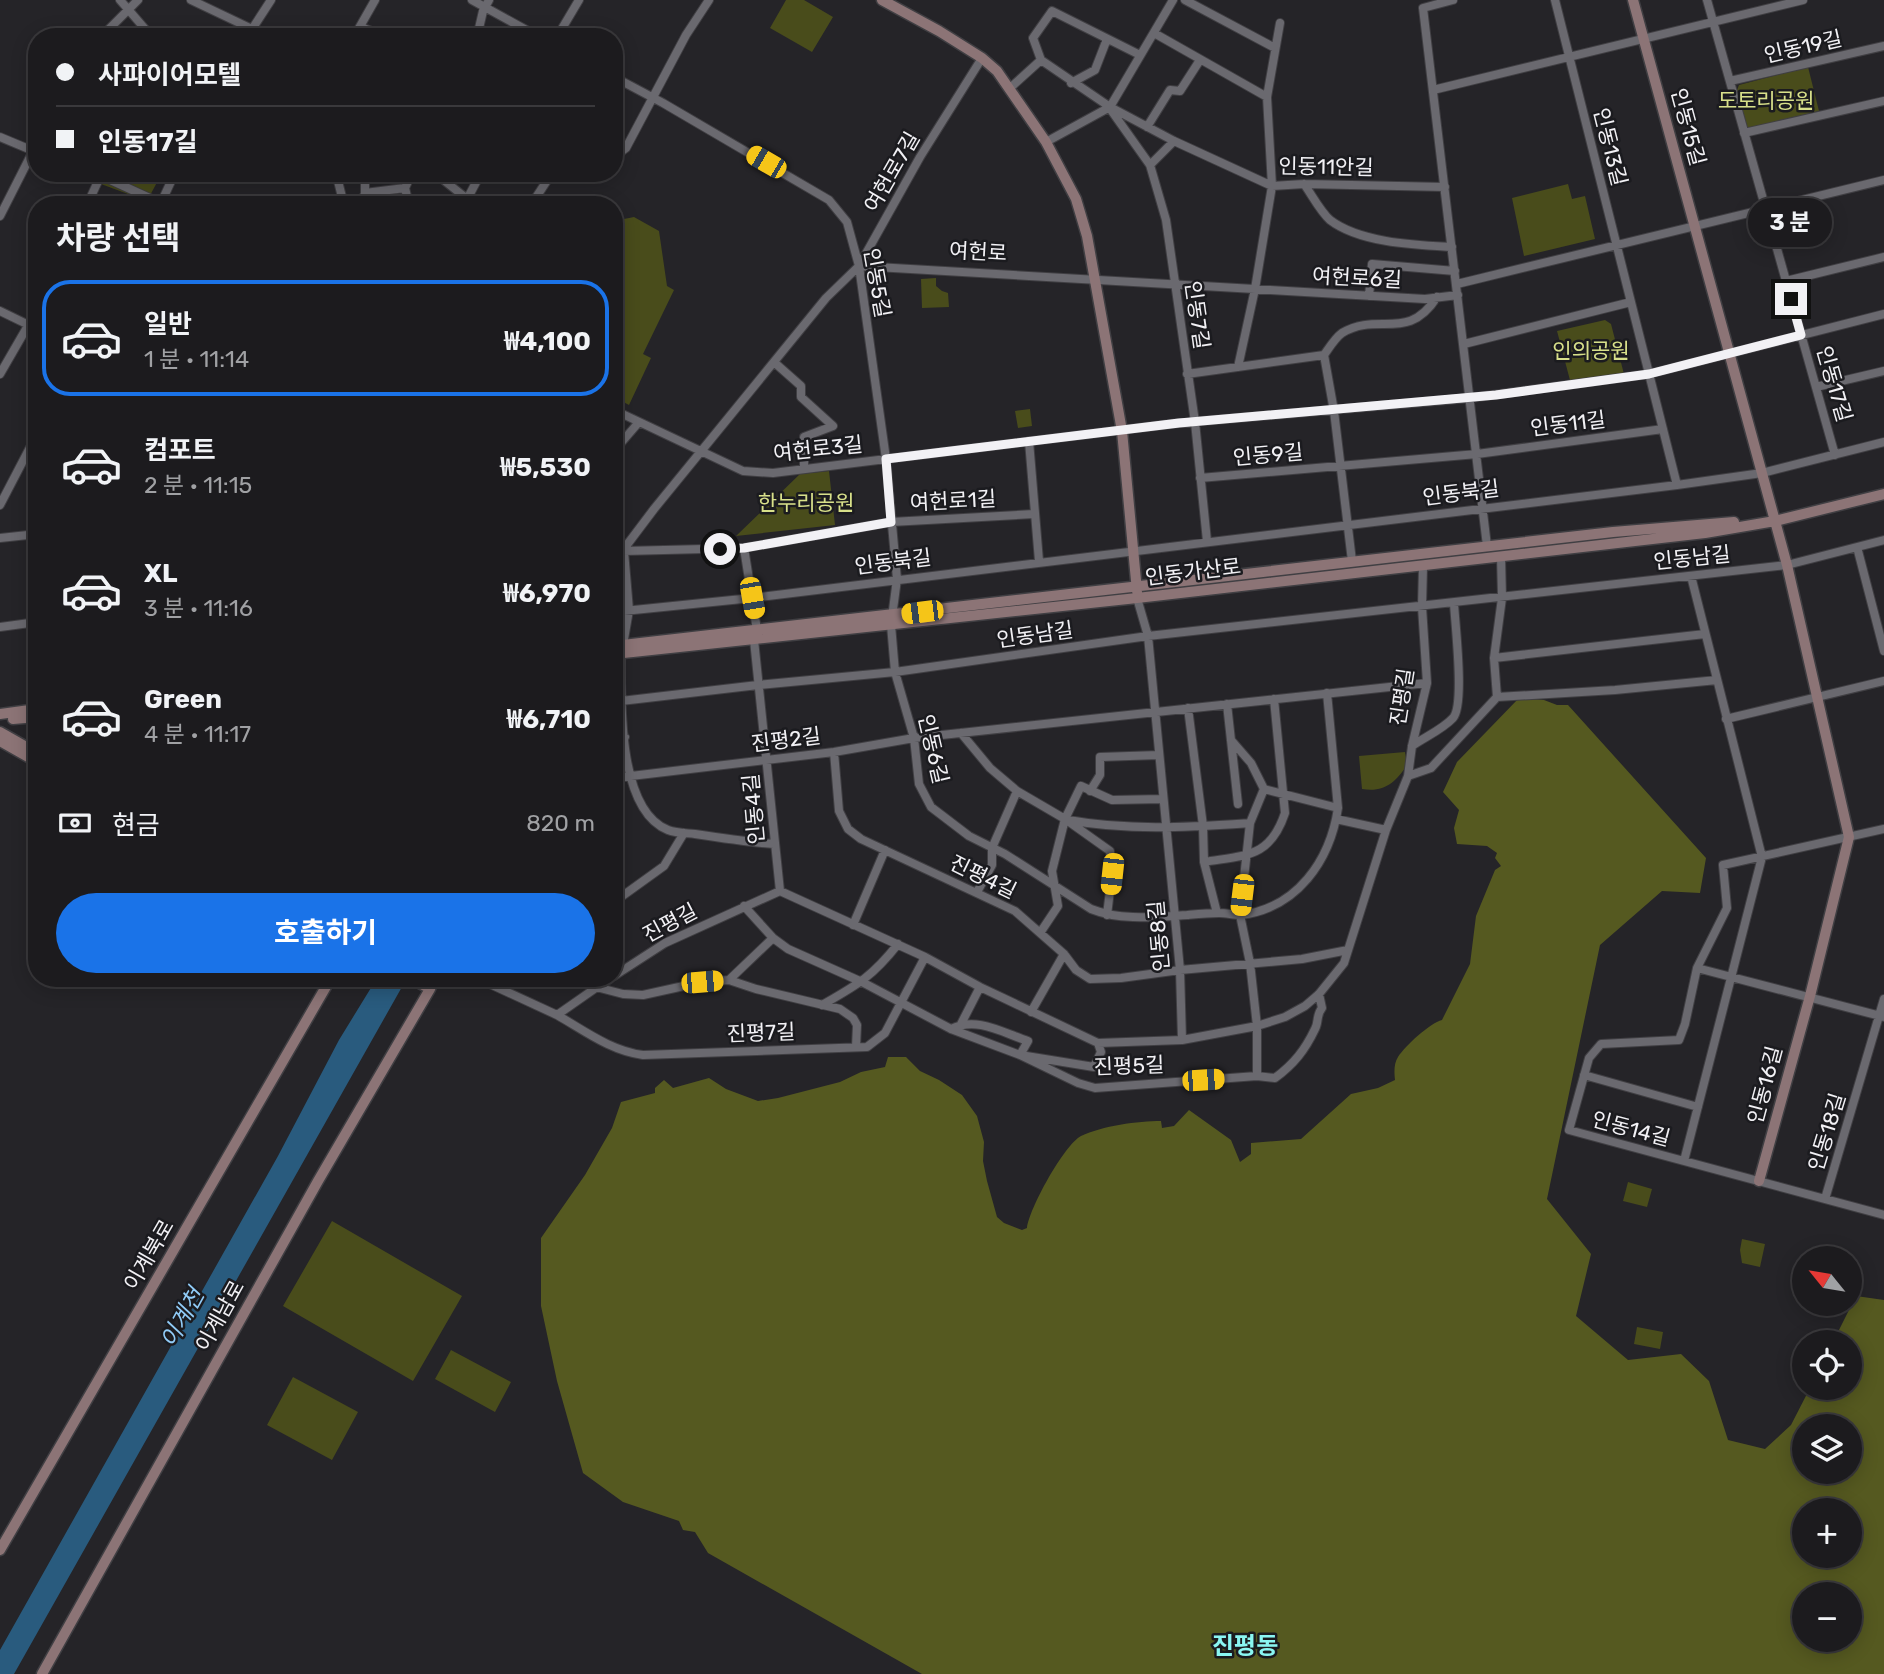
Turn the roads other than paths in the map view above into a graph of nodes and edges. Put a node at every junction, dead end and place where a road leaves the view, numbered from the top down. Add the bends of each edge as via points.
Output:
1 (120, 0) edge
2 (138, 0) edge
3 (191, 0) edge
4 (271, 0) edge
5 (375, 0) edge
6 (472, 0) edge
7 (579, 0) edge
8 (709, 0) edge
9 (882, 0) edge
10 (1173, 0) edge
11 (1185, 0) edge
12 (1453, 0) edge
13 (1555, 0) edge
14 (1633, 0) edge
15 (1707, 0) edge
16 (1803, 0) edge
17 (487, 4) edge
18 (128, 11) junction
19 (1713, 22) junction
20 (1280, 23) dead end
21 (110, 28) edge
22 (144, 28) edge
23 (241, 28) edge
24 (253, 28) edge
25 (365, 28) edge
26 (480, 28) edge
27 (526, 28) edge
28 (562, 28) edge
29 (1153, 33) junction
30 (1107, 39) junction
31 (1643, 39) junction
32 (1884, 46) edge
33 (1275, 48) junction
34 (1140, 55) junction
35 (1569, 57) junction
36 (982, 58) junction
37 (1041, 60) junction
38 (1200, 61) junction
39 (1730, 81) junction
40 (623, 82) edge
41 (1071, 83) junction
42 (1010, 88) junction
43 (1433, 90) junction
44 (1267, 97) junction
45 (652, 98) junction
46 (1884, 101) edge
47 (1110, 107) junction
48 (1147, 127) junction
49 (1744, 133) junction
50 (0, 137) edge
51 (1174, 141) junction
52 (1046, 142) junction
53 (28, 149) edge
54 (623, 150) edge
55 (28, 165) edge
56 (1150, 165) junction
57 (1884, 180) edge
58 (115, 182) edge
59 (365, 182) edge
60 (408, 182) edge
61 (446, 182) edge
62 (1304, 184) junction
63 (1272, 186) junction
64 (1445, 187) junction
65 (405, 188) junction
66 (365, 193) junction
67 (145, 196) edge
68 (364, 196) edge
69 (407, 196) edge
70 (459, 196) edge
71 (1766, 210) junction
72 (0, 216) edge
73 (1695, 226) junction
74 (1616, 245) junction
75 (1452, 247) junction
76 (1884, 257) edge
77 (859, 266) junction
78 (1455, 271) junction
79 (1094, 280) junction
80 (1786, 281) junction
81 (1457, 284) junction
82 (1175, 285) junction
83 (1255, 289) junction
84 (1458, 295) junction
85 (1369, 296) junction
86 (1437, 297) junction
87 (1631, 302) junction
88 (0, 311) edge
89 (1884, 314) edge
90 (28, 325) edge
91 (28, 334) edge
92 (1801, 335) junction
93 (1464, 344) junction
94 (1730, 354) junction
95 (1324, 355) junction
96 (775, 363) junction
97 (1238, 367) junction
98 (1884, 371) edge
99 (1187, 373) junction
100 (0, 374) edge
101 (1649, 374) junction
102 (1816, 387) junction
103 (1470, 398) junction
104 (1334, 411) junction
105 (623, 414) edge
106 (639, 422) junction
107 (1195, 422) junction
108 (1663, 429) junction
109 (1122, 430) junction
110 (623, 441) edge
111 (1029, 441) junction
112 (1884, 442) edge
113 (28, 451) edge
114 (704, 451) junction
115 (1477, 454) junction
116 (1835, 455) junction
117 (886, 459) junction
118 (1339, 466) junction
119 (804, 468) junction
120 (1762, 473) junction
121 (1200, 478) junction
122 (1677, 485) junction
123 (1884, 494) edge
124 (0, 505) edge
125 (1484, 508) junction
126 (1034, 514) junction
127 (1775, 521) junction
128 (891, 522) junction
129 (1348, 524) junction
130 (28, 535) edge
131 (0, 537) edge
132 (1884, 540) edge
133 (1207, 541) junction
134 (1488, 546) junction
135 (1857, 547) junction
136 (744, 548) junction
137 (1132, 550) junction
138 (624, 551) junction
139 (1500, 557) junction
140 (1039, 561) junction
141 (1352, 561) junction
142 (1787, 565) junction
143 (1423, 566) junction
144 (1690, 576) junction
145 (897, 579) junction
146 (1137, 592) junction
147 (752, 598) junction
148 (1502, 598) junction
149 (1454, 603) junction
150 (1422, 607) junction
151 (629, 610) junction
152 (623, 611) edge
153 (1880, 619) edge
154 (892, 620) junction
155 (28, 623) edge
156 (0, 626) edge
157 (623, 631) edge
158 (1705, 634) junction
159 (756, 635) junction
160 (1147, 636) junction
161 (623, 648) edge
162 (1884, 651) edge
163 (1494, 658) junction
164 (895, 672) junction
165 (1717, 680) junction
166 (1884, 681) edge
167 (1427, 683) junction
168 (758, 685) junction
169 (1328, 694) junction
170 (1497, 697) junction
171 (1818, 697) junction
172 (1274, 699) junction
173 (623, 701) edge
174 (1227, 704) junction
175 (1188, 708) junction
176 (28, 710) edge
177 (1155, 712) junction
178 (0, 714) edge
179 (28, 718) edge
180 (623, 719) edge
181 (1726, 719) junction
182 (0, 721) edge
183 (0, 732) edge
184 (961, 733) junction
185 (625, 737) junction
186 (914, 738) junction
187 (1231, 740) junction
188 (0, 741) edge
189 (623, 742) edge
190 (1412, 746) junction
191 (28, 748) edge
192 (834, 752) junction
193 (1159, 755) junction
194 (28, 757) edge
195 (767, 760) junction
196 (631, 776) junction
197 (1408, 776) junction
198 (623, 777) edge
199 (1264, 789) junction
200 (1017, 791) junction
201 (1090, 791) junction
202 (1284, 794) junction
203 (1163, 799) junction
204 (1238, 804) dead end
205 (1338, 808) junction
206 (1065, 819) junction
207 (1336, 819) junction
208 (1250, 823) junction
209 (1203, 826) junction
210 (1166, 829) junction
211 (1884, 829) edge
212 (1386, 830) junction
213 (684, 833) junction
214 (1849, 837) junction
215 (774, 844) junction
216 (992, 848) junction
217 (885, 850) junction
218 (1247, 855) junction
219 (1762, 857) junction
220 (1204, 862) junction
221 (1056, 888) junction
222 (780, 891) junction
223 (977, 892) junction
224 (623, 896) edge
225 (744, 906) junction
226 (1217, 913) junction
227 (1107, 915) junction
228 (1175, 915) junction
229 (1240, 915) junction
230 (853, 925) junction
231 (1040, 933) junction
232 (774, 938) junction
233 (898, 944) junction
234 (1348, 950) junction
235 (1064, 954) junction
236 (925, 957) junction
237 (1250, 963) junction
238 (1697, 968) junction
239 (623, 970) edge
240 (1180, 970) junction
241 (1731, 979) junction
242 (729, 980) junction
243 (862, 982) junction
244 (326, 987) edge
245 (430, 987) edge
246 (499, 987) edge
247 (596, 987) joint
248 (980, 987) junction
249 (1319, 994) junction
250 (1808, 998) junction
251 (1884, 999) edge
252 (900, 1003) junction
253 (822, 1005) junction
254 (1031, 1012) junction
255 (557, 1014) junction
256 (1882, 1016) edge
257 (961, 1024) junction
258 (1257, 1026) junction
259 (951, 1029) junction
260 (1182, 1040) junction
261 (1098, 1043) junction
262 (856, 1047) junction
263 (1020, 1055) junction
264 (1257, 1076) junction
265 (1584, 1076) junction
266 (1698, 1107) junction
267 (1684, 1161) junction
268 (1759, 1181) junction
269 (1825, 1199) junction
270 (1884, 1215) edge
271 (0, 1550) edge
272 (42, 1674) edge

1 - 18 street
2 - 18 street
3 - 23 street
4 - 24 street
5 - 25 street
6 - 17 street
7 - 28 street
8 - 45 street
9 - 36 street
10 - 29 street
11 - 33 street
12 - 43 street via 1423,8
13 - 35 street, 인동13길
14 - 31 street, 인동15길
15 - 19 street, 인동17길
16 - 19 street
17 - 26 street
17 - 27 street
18 - 21 street
18 - 22 street
19 - 31 street
19 - 39 street, 인동17길
20 - 33 street
29 - 34 street
29 - 38 street
30 - 34 street
30 - 37 street via 1052,11 1032,38
30 - 41 street via 1095,70
31 - 35 street
31 - 73 street, 인동15길
32 - 39 street, 인동19길
33 - 44 street
34 - 47 street
35 - 43 street
35 - 74 street, 인동13길
36 - 42 street
36 - 77 street, 여헌로7길
37 - 41 street
37 - 42 street
38 - 44 street
38 - 48 street via 1180,91 1170,90
39 - 49 street, 인동17길
40 - 45 street, 인동5길
41 - 47 street
42 - 52 street
43 - 64 street
44 - 63 street
45 - 54 street
45 - 77 street, 인동5길 via 829,200 847,222
46 - 49 street
47 - 48 street, 인동11안길
47 - 52 street
47 - 56 street, 인동7길
48 - 51 street, 인동11안길
49 - 71 street, 인동17길
50 - 53 street
51 - 56 street
51 - 63 street, 인동11안길
52 - 79 street via 1076,200
55 - 72 street
56 - 82 street, 인동7길 via 1166,220
57 - 71 street
58 - 67 street
59 - 66 street
60 - 65 street
61 - 70 street
62 - 63 street, 인동11안길
62 - 64 street, 인동11안길
62 - 75 street via 1329,219 1350,230 1393,244
63 - 83 street
64 - 75 street
65 - 66 street
65 - 69 street
66 - 68 street
71 - 73 street
71 - 80 street, 인동17길
73 - 74 street
73 - 94 street, 인동15길
74 - 81 street
74 - 87 street, 인동13길
75 - 78 street
76 - 80 street
77 - 79 street, 여헌로
77 - 96 street, 여헌로7길 via 826,298
77 - 117 street, 인동5길
78 - 81 street
78 - 85 street via 1373,264
79 - 82 street, 여헌로6길
79 - 109 street
80 - 92 street, 인동17길
81 - 84 street
82 - 83 street, 여헌로6길
82 - 99 street, 인동7길
83 - 85 street, 여헌로6길
83 - 97 street
84 - 86 street, 여헌로6길
84 - 93 street
85 - 86 street, 여헌로6길
86 - 95 street via 1426,313 1406,324 1364,325 1341,334
87 - 93 street
87 - 101 street, 인동13길
88 - 90 street
89 - 92 street
91 - 100 street
92 - 94 street
92 - 102 street, 인동17길
93 - 103 street
94 - 101 street
94 - 120 street, 인동15길
95 - 97 street
95 - 104 street
96 - 114 street, 여헌로7길
96 - 119 street via 801,386 801,397 833,426 804,437
97 - 99 street
98 - 102 street
99 - 107 street, 인동7길
101 - 103 street, 인동11길
101 - 108 street, 인동13길
102 - 116 street, 인동17길
103 - 104 street
103 - 115 street
104 - 107 street
104 - 118 street
105 - 106 street, 여헌로3길
106 - 110 street
106 - 114 street, 여헌로3길
107 - 109 street
107 - 121 street, 인동7길
108 - 115 street, 인동11길
108 - 122 street, 인동13길
109 - 111 street, 여헌로3길
109 - 137 street
111 - 117 street, 여헌로3길
111 - 126 street
112 - 116 street, 인동북길
113 - 124 street
114 - 119 street, 여헌로3길 via 743,471
114 - 138 street, 여헌로7길
115 - 118 street, 인동9길
115 - 125 street
116 - 120 street, 인동북길
117 - 119 street, 여헌로3길
117 - 128 street, 인동5길
118 - 121 street, 인동9길
118 - 129 street
120 - 122 street, 인동북길
120 - 127 street, 인동15길
121 - 133 street, 인동7길
122 - 125 street, 인동북길
123 - 127 street, 인동가산로
125 - 129 street, 인동북길
125 - 134 street
126 - 128 street, 여헌로1길
126 - 140 street
127 - 134 street, 인동가산로 via 1699,523
127 - 139 street, 인동가산로
127 - 142 street, 인동16길
128 - 136 street, 여헌로1길
128 - 145 street, 인동5길
129 - 133 street, 인동북길
129 - 141 street
130 - 131 street
132 - 135 street, 인동남길
133 - 137 street, 인동북길
134 - 141 street, 인동가산로
135 - 142 street, 인동남길
135 - 153 street
136 - 138 street, 여헌로1길
136 - 147 street
137 - 140 street, 인동북길
137 - 146 street
138 - 151 street
139 - 143 street, 인동가산로
139 - 148 street
140 - 145 street, 인동북길
141 - 146 street, 인동가산로
142 - 144 street, 인동남길
142 - 171 street, 인동16길
143 - 146 street, 인동가산로
143 - 150 street, 진평길
144 - 148 street, 인동남길
144 - 158 street, 인동14길
145 - 147 street, 인동북길
145 - 154 street, 인동5길
146 - 154 street, 인동가산로
146 - 160 street, 인동8길
147 - 151 street, 인동북길
147 - 159 street, 인동4길
148 - 149 street, 인동남길
148 - 163 street
149 - 150 street, 인동남길
149 - 190 street via 1458,710
150 - 160 street, 인동남길
150 - 167 street, 진평길
151 - 152 street, 인동북길
151 - 157 street
153 - 162 street
154 - 159 street, 인동가산로
154 - 164 street, 인동6길
155 - 156 street
158 - 163 street
158 - 165 street, 인동14길
159 - 161 street, 인동가산로
159 - 168 street, 인동4길
160 - 164 street, 인동남길
160 - 177 street, 인동8길
163 - 170 street
164 - 168 street, 인동남길
164 - 186 street, 인동6길
165 - 170 street
165 - 181 street, 인동14길
166 - 171 street
167 - 169 street, 진평2길
167 - 190 street, 진평길
168 - 173 street, 인동남길
168 - 195 street, 인동4길
169 - 172 street, 진평2길
169 - 205 street
170 - 197 street via 1431,768
171 - 181 street
171 - 214 street, 인동16길
172 - 174 street, 진평2길
172 - 202 street
174 - 175 street, 진평2길
174 - 187 street
175 - 177 street, 진평2길
175 - 209 street
176 - 178 street
177 - 184 street, 진평2길
177 - 193 street, 인동8길
179 - 182 street
180 - 185 street
181 - 219 street, 인동14길
183 - 191 street
184 - 186 street, 진평2길
184 - 200 street
185 - 189 street
185 - 196 street
186 - 192 street, 진평2길
186 - 216 street, 인동6길 via 919,784 931,807
187 - 199 street via 1251,763
187 - 204 street
188 - 194 street
190 - 197 street, 진평길
192 - 195 street, 진평2길
192 - 217 street, 진평4길 via 839,811 848,829
193 - 201 street via 1100,757 1100,775
193 - 203 street, 인동8길
195 - 196 street, 진평2길
195 - 215 street, 인동4길
196 - 198 street, 진평2길
196 - 213 street via 645,813 667,830
197 - 212 street, 진평길
199 - 202 street
199 - 208 street
200 - 206 street
200 - 216 street
201 - 203 street via 1112,800
201 - 206 street via 1081,786
202 - 205 street
202 - 218 street via 1286,813 1275,836
203 - 210 street, 인동8길
205 - 207 street
206 - 210 street
206 - 221 street via 1052,871
206 - 227 street via 1110,851
207 - 212 street
207 - 229 street via 1320,864 1310,878 1283,900
208 - 209 street
208 - 218 street
209 - 210 street
209 - 220 street
210 - 228 street, 인동8길
211 - 214 street
212 - 234 street, 진평길
213 - 215 street
213 - 224 street via 664,866
214 - 219 street
214 - 250 street, 인동16길
215 - 222 street, 인동4길
216 - 221 street, 인동6길
216 - 223 street via 992,865
217 - 223 street, 진평4길
217 - 230 street
218 - 220 street
218 - 229 street
219 - 238 street, 인동14길 via 1723,865 1727,908
219 - 241 street, 인동14길
220 - 226 street
221 - 227 street, 인동6길
221 - 231 street via 1058,906
222 - 225 street, 진평길
222 - 230 street, 진평길
223 - 231 street, 진평4길 via 1015,911
225 - 232 street
225 - 239 street, 진평길 via 664,943
226 - 228 street
226 - 229 street
227 - 228 street, 인동6길
228 - 240 street, 인동8길
229 - 237 street
230 - 233 street, 진평길
231 - 235 street, 진평4길
232 - 242 street
232 - 243 street via 795,953
233 - 236 street, 진평길
233 - 243 street
234 - 237 street, 진평4길
234 - 249 street, 진평길
235 - 240 street, 진평4길 via 1090,979
235 - 254 street
236 - 248 street, 진평길
236 - 252 street, 진평7길
237 - 240 street, 진평4길
237 - 258 street
238 - 241 street
238 - 265 street, 인동14길 via 1679,1040 1601,1044 1589,1058
240 - 260 street, 인동8길
241 - 250 street
241 - 266 street, 인동14길
242 - 247 street via 643,995
242 - 253 street
243 - 252 street
243 - 253 street
244 - 271 street, 이계북로
245 - 272 street, 이계남로
246 - 255 street
247 - 255 street, 진평길
248 - 254 street, 진평길
248 - 257 street
249 - 258 street, 진평길 via 1285,1017
249 - 264 street, 진평5길 via 1322,1008 1317,1026 1297,1062 1275,1078
250 - 256 street
250 - 268 street, 인동16길
251 - 256 street, 인동18길
252 - 259 street, 진평5길
252 - 262 street, 진평7길 via 878,1040
253 - 262 street via 853,1018
254 - 261 street, 진평길
255 - 262 street, 진평7길 via 606,1043 643,1055
256 - 269 street, 인동18길
257 - 259 street
257 - 263 street via 989,1025 1028,1041
258 - 260 street, 진평길
258 - 264 street
259 - 263 street, 진평5길
260 - 261 street, 진평길
261 - 263 street via 1101,1052 1094,1067
263 - 264 street, 진평5길 via 1095,1088
265 - 266 street, 인동14길
265 - 267 street, 인동14길 via 1569,1130
266 - 267 street, 인동14길
267 - 268 street
268 - 269 street
269 - 270 street, 인동18길

